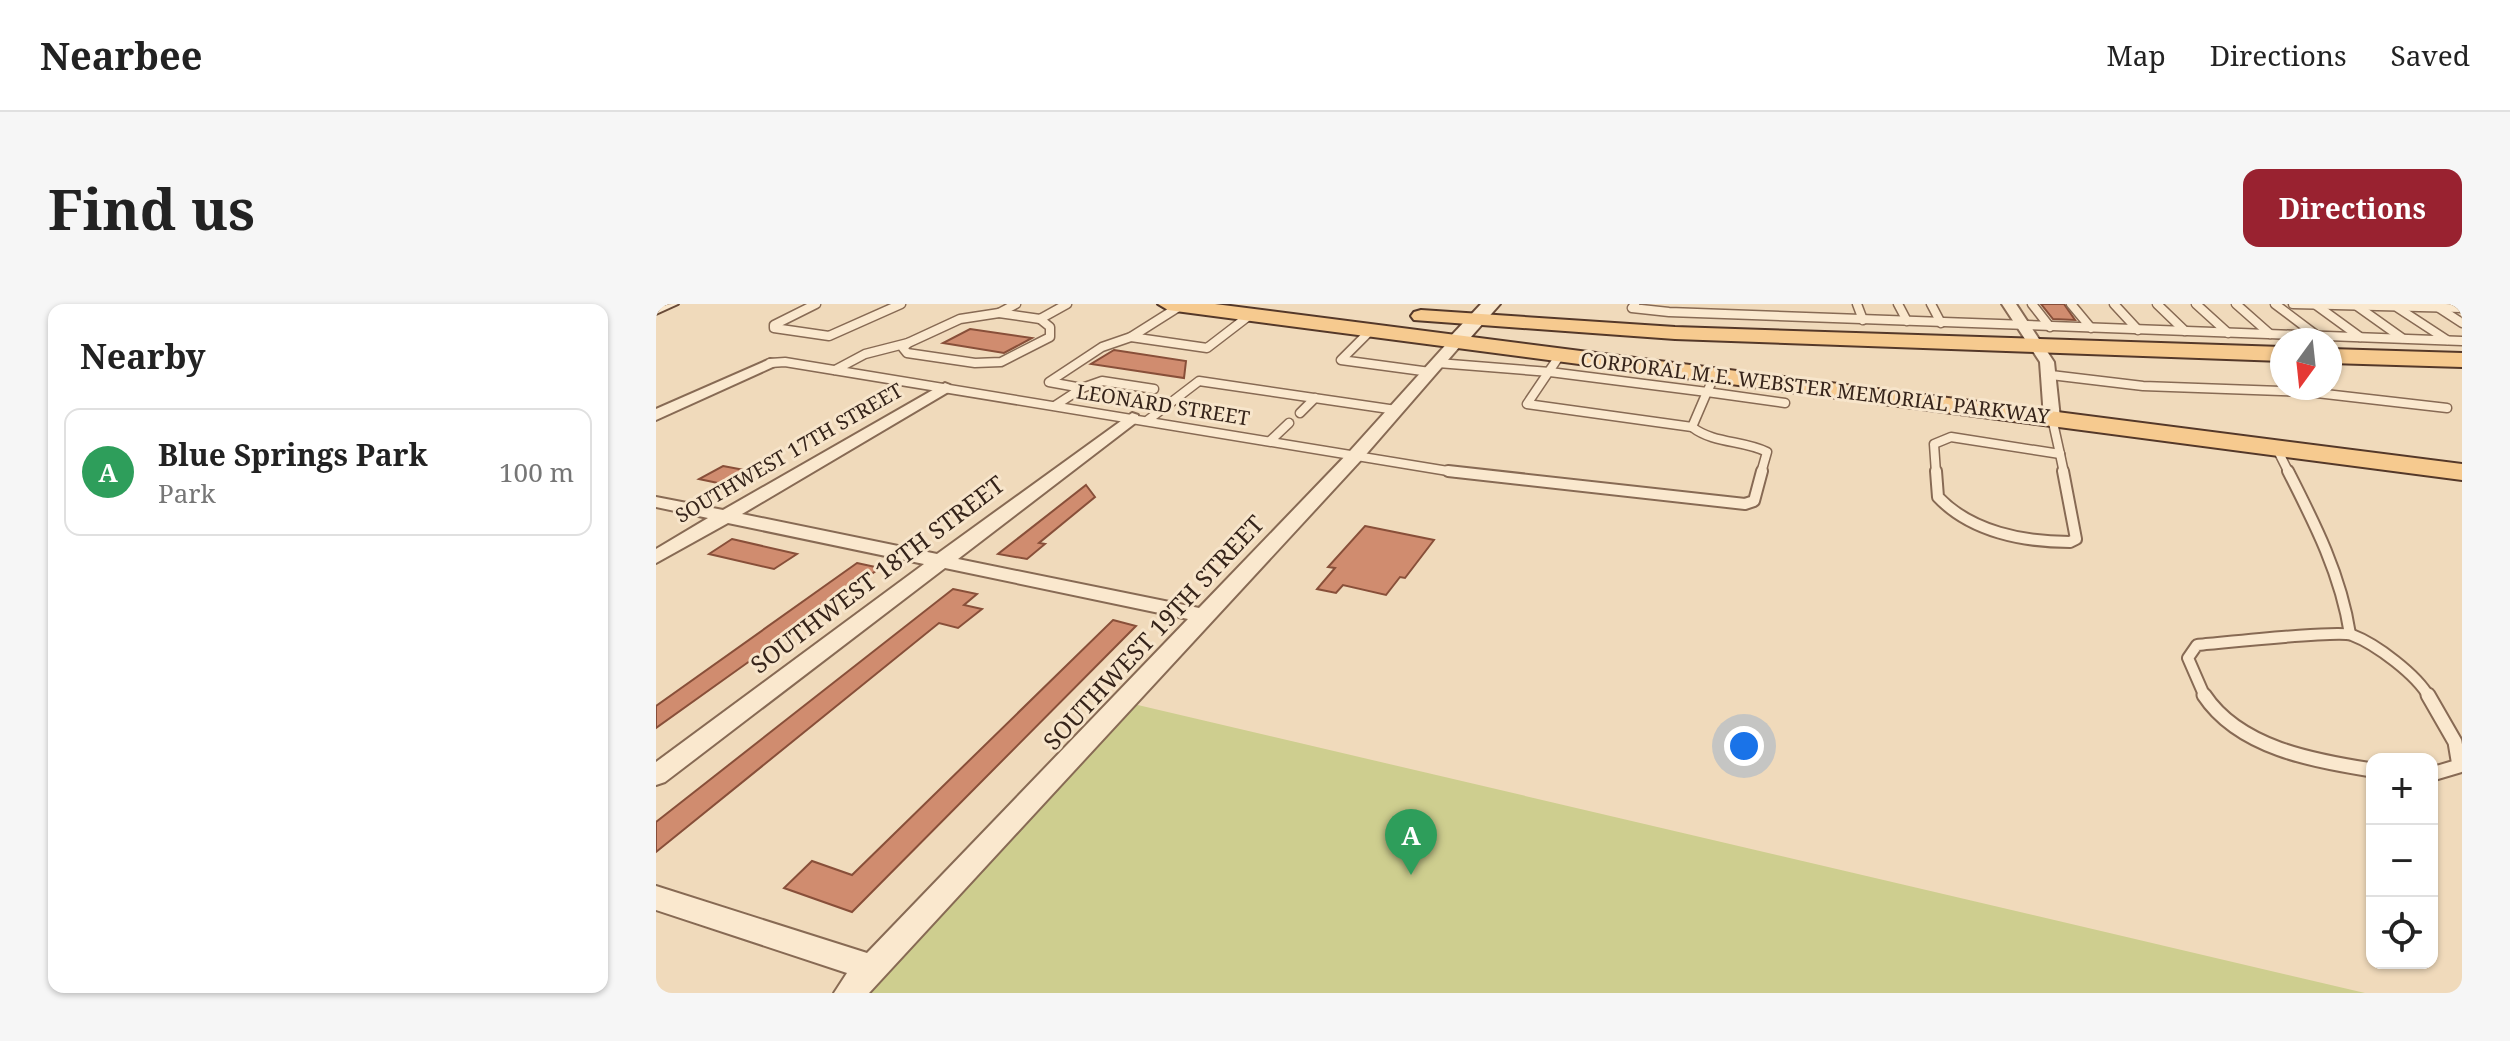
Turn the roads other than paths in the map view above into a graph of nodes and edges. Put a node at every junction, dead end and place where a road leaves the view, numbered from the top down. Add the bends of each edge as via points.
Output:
1 (669, 304) edge
2 (816, 304) edge
3 (901, 304) edge
4 (1016, 304) edge
5 (1067, 304) edge
6 (1297, 304) edge
7 (1635, 304) edge
8 (1750, 304) edge
9 (1781, 304) edge
10 (1818, 304) edge
11 (1857, 304) edge
12 (1898, 304) edge
13 (1931, 304) edge
14 (2009, 304) edge
15 (2032, 304) edge
16 (2071, 304) edge
17 (2114, 304) edge
18 (2157, 304) edge
19 (2196, 304) edge
20 (2236, 304) edge
21 (2275, 304) edge
22 (2293, 304) edge
23 (1174, 305) edge
24 (2316, 305) edge
25 (2346, 305) edge
26 (2357, 306) edge
27 (2396, 307) junction
28 (1670, 308) edge
29 (1708, 308) edge
30 (2439, 308) junction
31 (2462, 308) edge
32 (656, 309) edge
33 (1486, 309) edge
34 (999, 313) junction
35 (1250, 315) junction
36 (1752, 315) junction
37 (1784, 316) junction
38 (1821, 318) junction
39 (1040, 319) junction
40 (1863, 320) junction
41 (1907, 321) junction
42 (1941, 323) junction
43 (2462, 323) edge
44 (1317, 324) junction
45 (2024, 326) junction
46 (2050, 327) junction
47 (2091, 328) junction
48 (2306, 328) edge
49 (1616, 329) junction
50 (2138, 330) junction
51 (1370, 331) junction
52 (2185, 331) junction
53 (2228, 333) junction
54 (2270, 334) joint
55 (1131, 337) junction
56 (2342, 337) edge
57 (2360, 337) junction
58 (2402, 339) junction
59 (2448, 341) junction
60 (2462, 341) edge
61 (1456, 342) junction
62 (908, 343) junction
63 (2038, 346) junction
64 (2270, 354) edge
65 (2342, 356) edge
66 (2462, 360) edge
67 (770, 363) joint
68 (1555, 364) junction
69 (1434, 368) junction
70 (834, 370) junction
71 (2051, 375) junction
72 (1711, 384) junction
73 (945, 388) junction
74 (1082, 388) junction
75 (1154, 389) dead end
76 (1315, 398) junction
77 (1785, 403) dead end
78 (1056, 405) junction
79 (2447, 408) dead end
80 (1396, 410) junction
81 (1300, 413) dead end
82 (656, 415) edge
83 (2052, 418) junction
84 (1140, 419) junction
85 (1289, 423) dead end
86 (1692, 427) junction
87 (1270, 441) junction
88 (2276, 447) junction
89 (2060, 454) junction
90 (1356, 455) junction
91 (2462, 472) edge
92 (656, 502) edge
93 (725, 516) junction
94 (656, 557) edge
95 (940, 561) junction
96 (1204, 616) junction
97 (2350, 634) junction
98 (2366, 769) edge
99 (2438, 772) edge
100 (656, 775) edge
101 (656, 898) edge
102 (872, 968) junction
103 (849, 993) edge

1 - 32 street
2 - 3 lane via 774,328 829,336
4 - 34 lane
5 - 39 lane
6 - 33 main road, CORPORAL M.E. WEBSTER MEMORIAL PARKWAY
7 - 28 lane via 1632,308
8 - 36 lane
9 - 37 lane
10 - 38 lane
11 - 40 lane
12 - 41 lane
13 - 42 lane
14 - 45 street
15 - 46 lane
16 - 47 lane
17 - 50 lane
18 - 52 lane
19 - 53 lane
20 - 54 lane
21 - 48 lane
22 - 24 lane
23 - 35 main road, CORPORAL M.E. WEBSTER MEMORIAL PARKWAY
23 - 55 lane
24 - 25 lane
24 - 57 lane
25 - 26 lane
26 - 27 lane
26 - 58 lane
27 - 30 lane
27 - 59 lane
28 - 29 lane
29 - 36 lane
30 - 31 lane
30 - 43 lane
33 - 44 main road via 1434,327
33 - 49 main road, CORPORAL M.E. WEBSTER MEMORIAL PARKWAY via 1561,326
33 - 61 street, SOUTHWEST 19TH STREET
34 - 39 lane
34 - 62 lane via 960,319
35 - 44 main road, CORPORAL M.E. WEBSTER MEMORIAL PARKWAY
35 - 55 lane via 1207,348
36 - 37 lane
37 - 38 lane
38 - 40 lane
39 - 62 lane via 1050,327 1050,337 1001,362 907,353 903,348
40 - 41 lane
41 - 42 lane
42 - 45 lane
44 - 51 main road, CORPORAL M.E. WEBSTER MEMORIAL PARKWAY
45 - 46 lane
45 - 63 street
46 - 47 lane
47 - 50 lane
49 - 61 main road
49 - 63 main road, CORPORAL M.E. WEBSTER MEMORIAL PARKWAY
50 - 52 lane
51 - 61 main road, CORPORAL M.E. WEBSTER MEMORIAL PARKWAY
51 - 69 lane via 1341,360
52 - 53 lane
53 - 54 lane
55 - 74 lane via 1102,347 1049,382
56 - 57 lane
57 - 58 lane
58 - 59 lane
59 - 60 lane
61 - 68 main road, CORPORAL M.E. WEBSTER MEMORIAL PARKWAY
61 - 69 street, SOUTHWEST 19TH STREET
62 - 70 lane via 865,354
63 - 64 main road, CORPORAL M.E. WEBSTER MEMORIAL PARKWAY
63 - 71 street
65 - 66 main road
67 - 70 lane, LEONARD STREET
67 - 82 street
68 - 69 lane
68 - 72 main road, CORPORAL M.E. WEBSTER MEMORIAL PARKWAY
68 - 86 lane via 1527,404
69 - 80 street, SOUTHWEST 19TH STREET
70 - 73 lane, LEONARD STREET
71 - 79 lane via 2143,386 2308,392
71 - 83 street
72 - 77 lane
72 - 83 main road, CORPORAL M.E. WEBSTER MEMORIAL PARKWAY
72 - 86 lane
73 - 78 lane, LEONARD STREET
73 - 93 street, SOUTHWEST 17TH STREET
74 - 75 lane via 1102,381
74 - 78 lane
76 - 80 lane
76 - 81 lane
76 - 84 lane via 1199,381
78 - 84 lane, LEONARD STREET
80 - 90 street, SOUTHWEST 19TH STREET
83 - 88 main road, CORPORAL M.E. WEBSTER MEMORIAL PARKWAY
83 - 89 lane
84 - 87 lane, LEONARD STREET
84 - 95 street, SOUTHWEST 18TH STREET
85 - 87 lane
86 - 90 lane, LEONARD STREET via 1703,438 1767,452 1754,501 1549,485
87 - 90 lane, LEONARD STREET
88 - 91 main road, CORPORAL M.E. WEBSTER MEMORIAL PARKWAY
88 - 97 lane via 2338,571
89 - 89 lane via 1951,437 1938,440 1938,497 1994,531 2070,542 2076,539
90 - 96 street, SOUTHWEST 19TH STREET
92 - 93 street
93 - 94 street, SOUTHWEST 17TH STREET
93 - 95 street
95 - 96 street
95 - 100 street, SOUTHWEST 18TH STREET
96 - 102 street, SOUTHWEST 19TH STREET
97 - 98 lane via 2197,645 2188,658 2212,707 2260,741 2334,765
97 - 99 lane via 2423,686 2455,742 2459,766
101 - 102 street
102 - 103 street, SOUTHWEST 19TH STREET

